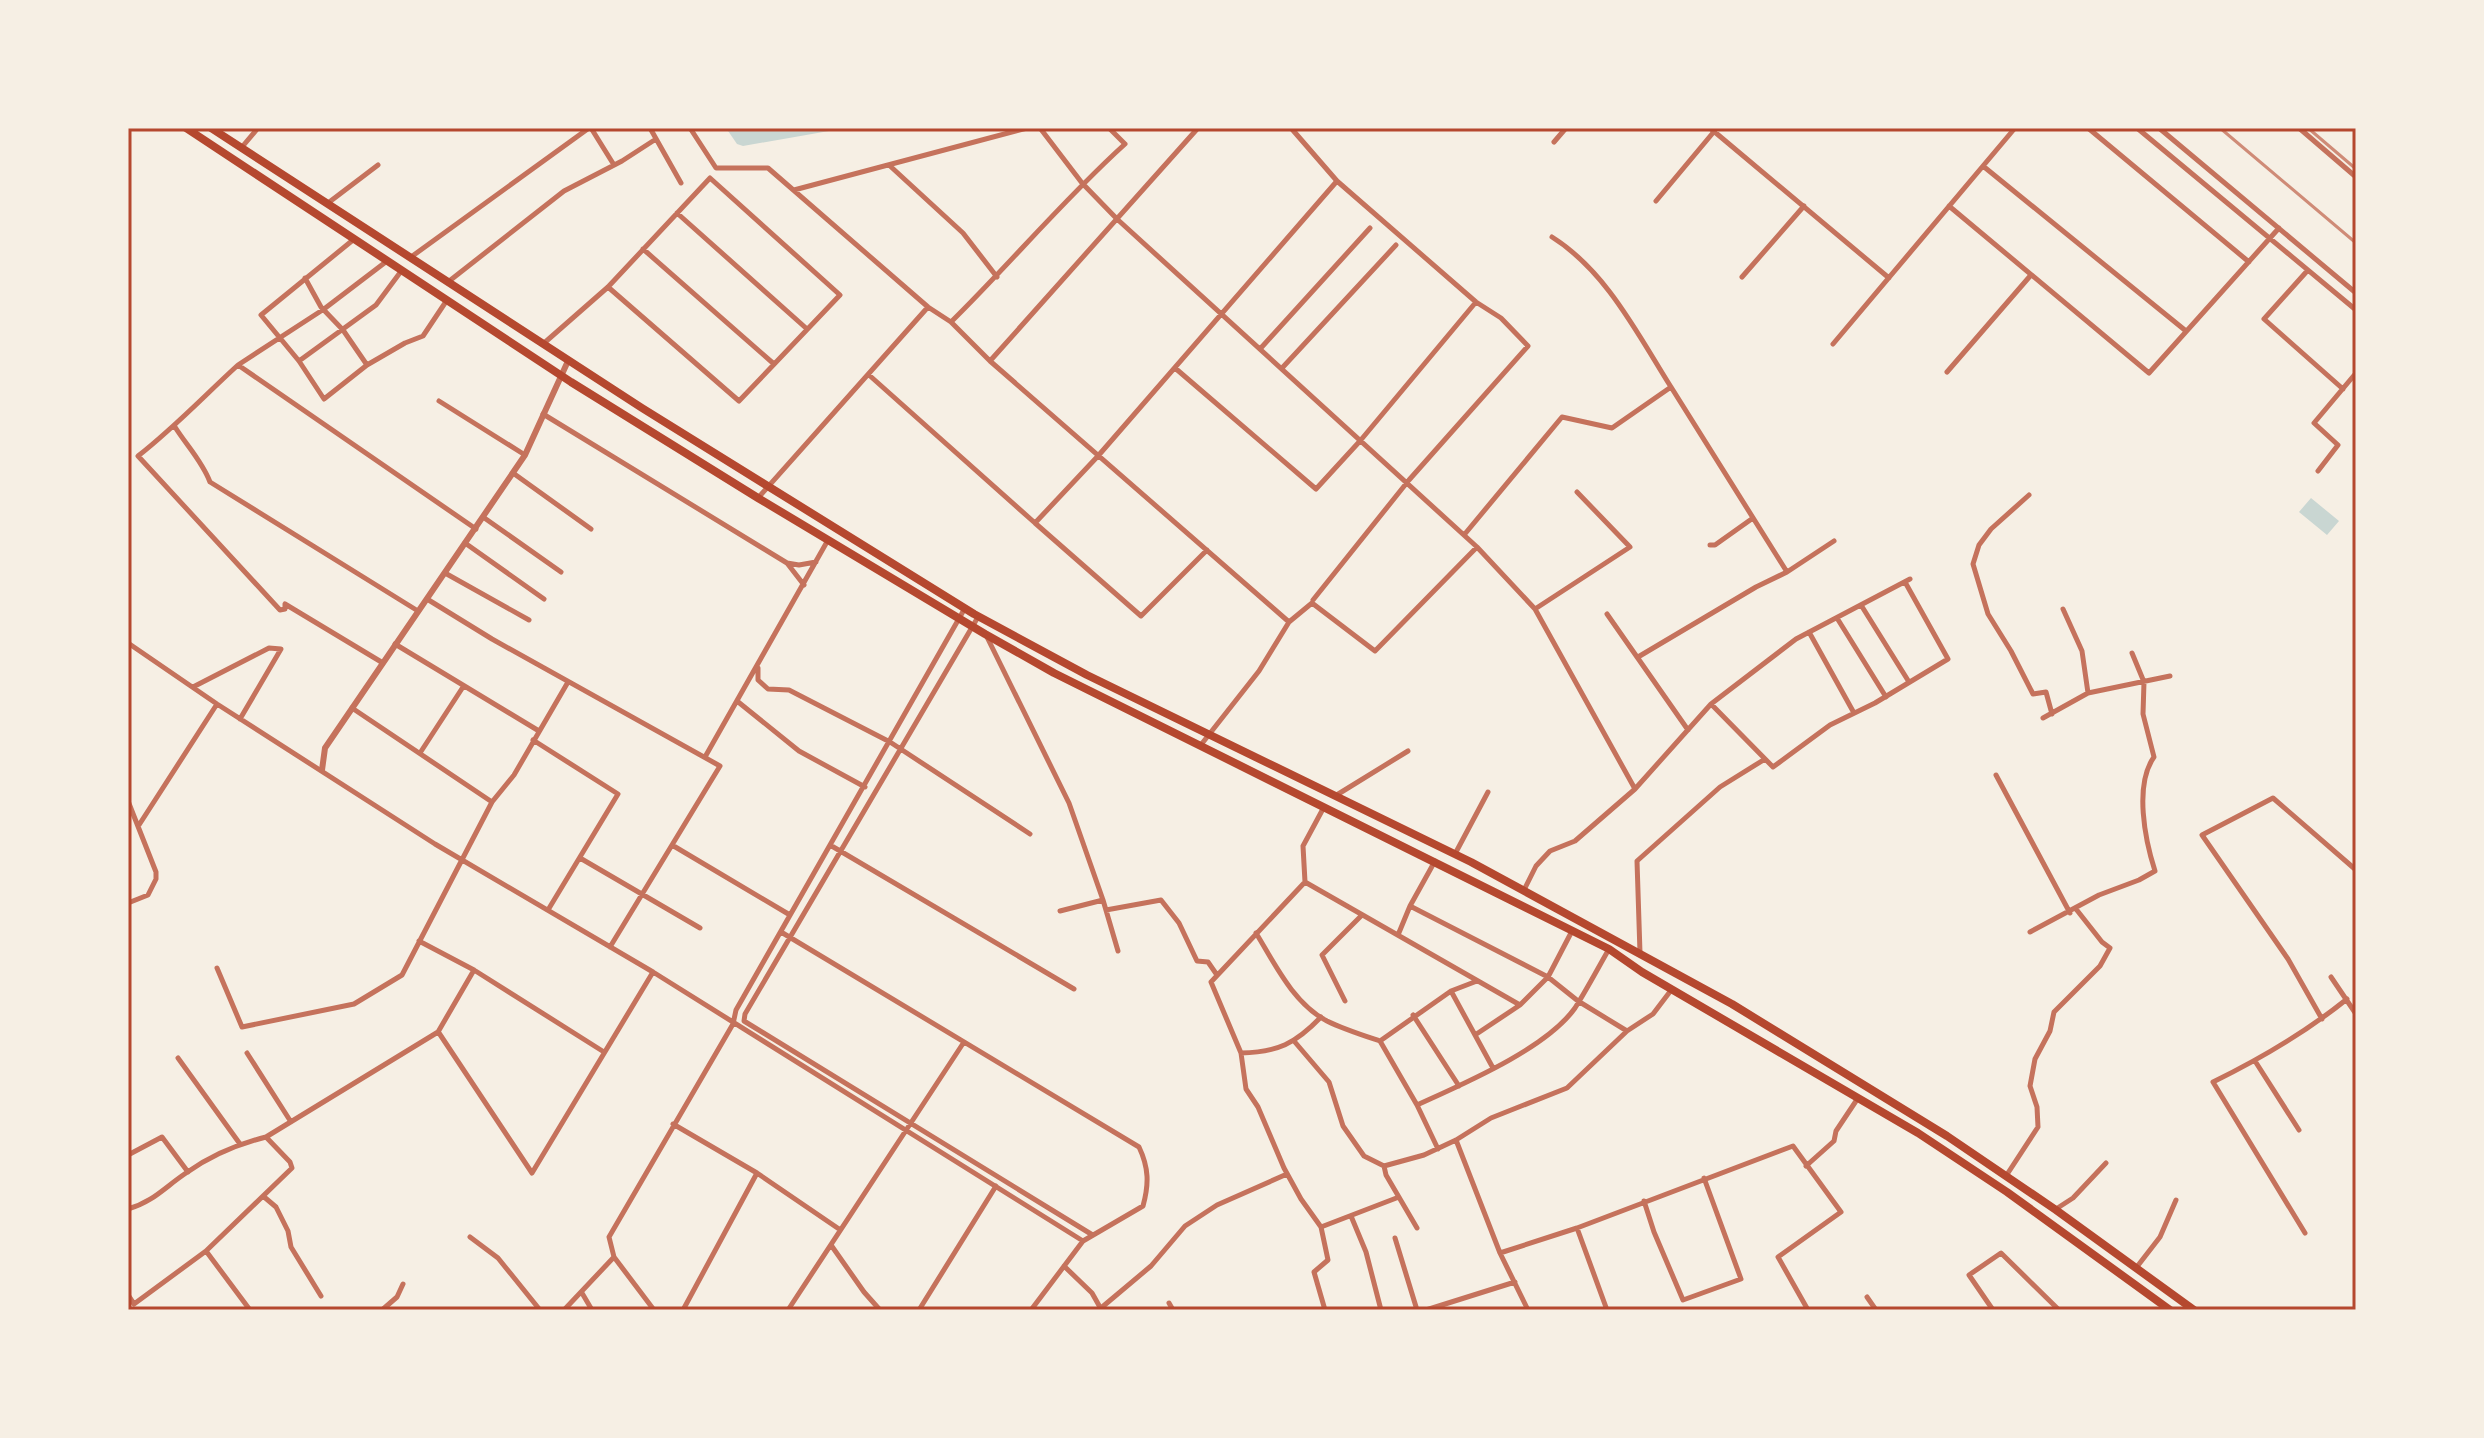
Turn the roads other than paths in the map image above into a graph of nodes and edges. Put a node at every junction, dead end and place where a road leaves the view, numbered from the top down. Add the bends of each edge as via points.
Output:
1 (186, 128) edge
2 (211, 128) edge
3 (258, 128) edge
4 (590, 128) edge
5 (650, 128) edge
6 (690, 128) edge
7 (1027, 128) edge
8 (1040, 128) edge
9 (1109, 128) edge
10 (1198, 128) edge
11 (1291, 128) edge
12 (1566, 128) edge
13 (2015, 128) edge
14 (2088, 128) edge
15 (2137, 128) edge
16 (2159, 128) edge
17 (2299, 128) edge
18 (1714, 129) edge
19 (656, 139) junction
20 (1554, 142) dead end
21 (241, 148) junction
22 (378, 165) dead end
23 (614, 165) junction
24 (889, 165) junction
25 (1983, 166) junction
26 (2356, 177) edge
27 (1337, 181) junction
28 (681, 183) dead end
29 (1082, 183) junction
30 (793, 190) junction
31 (1656, 201) dead end
32 (327, 203) junction
33 (1804, 206) junction
34 (1949, 206) junction
35 (677, 213) junction
36 (1117, 219) junction
37 (1370, 228) dead end
38 (2279, 228) junction
39 (1552, 237) dead end
40 (2270, 238) junction
41 (353, 240) junction
42 (1396, 245) dead end
43 (643, 249) junction
44 (410, 257) junction
45 (388, 261) junction
46 (2249, 262) junction
47 (403, 269) junction
48 (2308, 270) junction
49 (2031, 275) junction
50 (997, 277) junction
51 (1742, 277) dead end
52 (305, 278) junction
53 (1889, 278) junction
54 (447, 283) junction
55 (608, 287) junction
56 (2356, 293) edge
57 (447, 300) junction
58 (1476, 302) junction
59 (928, 307) junction
60 (324, 309) junction
61 (2356, 310) edge
62 (1222, 314) junction
63 (951, 322) junction
64 (807, 329) junction
65 (343, 330) junction
66 (2186, 331) junction
67 (279, 338) junction
68 (542, 344) junction
69 (1833, 344) dead end
70 (1260, 349) junction
71 (299, 361) junction
72 (568, 361) junction
73 (990, 361) junction
74 (774, 364) junction
75 (238, 365) junction
76 (367, 365) junction
77 (1283, 367) junction
78 (1175, 368) junction
79 (1947, 372) dead end
80 (2356, 373) edge
81 (561, 375) junction
82 (869, 375) junction
83 (1671, 387) junction
84 (2343, 389) junction
85 (439, 401) dead end
86 (543, 414) junction
87 (175, 427) junction
88 (1360, 441) junction
89 (525, 455) junction
90 (1098, 456) junction
91 (2318, 471) dead end
92 (513, 473) junction
93 (1407, 483) junction
94 (768, 487) junction
95 (1577, 492) dead end
96 (2029, 495) dead end
97 (758, 498) junction
98 (483, 517) junction
99 (1753, 518) junction
100 (1035, 523) junction
101 (476, 529) junction
102 (591, 529) dead end
103 (1464, 535) junction
104 (828, 540) junction
105 (1834, 541) dead end
106 (465, 543) junction
107 (1710, 545) dead end
108 (1477, 547) junction
109 (1207, 550) junction
110 (816, 562) junction
111 (787, 563) junction
112 (561, 572) dead end
113 (1787, 572) junction
114 (445, 573) junction
115 (804, 585) junction
116 (427, 599) junction
117 (544, 599) dead end
118 (1313, 600) dead end
119 (1861, 605) junction
120 (965, 608) junction
121 (1535, 609) junction
122 (2063, 609) dead end
123 (418, 611) junction
124 (1607, 614) dead end
125 (979, 616) junction
126 (959, 617) junction
127 (1837, 618) junction
128 (529, 620) dead end
129 (1289, 622) junction
130 (973, 626) junction
131 (1809, 632) junction
132 (985, 634) junction
133 (128, 643) edge
134 (395, 644) junction
135 (2132, 653) dead end
136 (1638, 657) junction
137 (383, 663) junction
138 (758, 668) junction
139 (2170, 676) dead end
140 (568, 682) junction
141 (1909, 682) junction
142 (2144, 682) junction
143 (463, 687) junction
144 (192, 688) junction
145 (2088, 693) junction
146 (1886, 697) junction
147 (737, 701) junction
148 (217, 704) junction
149 (1711, 704) junction
150 (352, 708) junction
151 (1854, 713) junction
152 (2052, 714) junction
153 (2043, 718) dead end
154 (240, 719) junction
155 (1688, 730) junction
156 (539, 731) junction
157 (1209, 734) junction
158 (533, 740) junction
159 (890, 742) junction
160 (1200, 746) junction
161 (901, 749) junction
162 (1408, 751) dead end
163 (420, 753) junction
164 (705, 757) junction
165 (1765, 759) junction
166 (322, 770) junction
167 (1996, 775) dead end
168 (865, 787) junction
169 (1635, 789) junction
170 (1488, 792) dead end
171 (1335, 796) junction
172 (128, 801) edge
173 (492, 802) junction
174 (1324, 807) junction
175 (139, 825) junction
176 (1030, 834) dead end
177 (672, 845) junction
178 (830, 845) junction
179 (840, 851) junction
180 (1455, 854) junction
181 (580, 858) junction
182 (461, 859) junction
183 (1436, 861) junction
184 (2356, 870) edge
185 (1305, 882) junction
186 (1524, 890) junction
187 (643, 893) junction
188 (1103, 900) junction
189 (128, 903) edge
190 (1410, 906) junction
191 (548, 910) junction
192 (1106, 910) junction
193 (1060, 911) dead end
194 (2073, 911) junction
195 (790, 915) junction
196 (1362, 915) junction
197 (700, 928) dead end
198 (1573, 929) junction
199 (781, 932) junction
200 (2030, 932) dead end
201 (1256, 933) junction
202 (1398, 935) junction
203 (790, 937) junction
204 (419, 941) junction
205 (610, 947) junction
206 (1609, 949) junction
207 (1118, 951) dead end
208 (1640, 954) junction
209 (217, 968) dead end
210 (474, 970) junction
211 (653, 972) junction
212 (1217, 975) junction
213 (1548, 977) junction
214 (2331, 977) dead end
215 (1478, 981) junction
216 (1673, 988) junction
217 (1074, 989) dead end
218 (1451, 991) junction
219 (2347, 999) junction
220 (1345, 1001) dead end
221 (1578, 1001) junction
222 (1520, 1005) junction
223 (2356, 1014) edge
224 (1413, 1015) junction
225 (1321, 1017) junction
226 (2322, 1019) junction
227 (733, 1024) junction
228 (1627, 1031) junction
229 (438, 1032) junction
230 (1475, 1035) junction
231 (1294, 1041) junction
232 (1380, 1041) junction
233 (964, 1042) junction
234 (604, 1052) junction
235 (247, 1053) dead end
236 (1241, 1053) junction
237 (178, 1058) dead end
238 (2255, 1061) junction
239 (1493, 1068) junction
240 (1459, 1086) junction
241 (1858, 1098) junction
242 (1417, 1105) junction
243 (291, 1122) junction
244 (911, 1122) junction
245 (673, 1124) junction
246 (905, 1130) junction
247 (2299, 1130) dead end
248 (266, 1137) junction
249 (1456, 1140) junction
250 (240, 1144) junction
251 (1438, 1149) junction
252 (128, 1155) edge
253 (2106, 1163) dead end
254 (1384, 1166) junction
255 (1806, 1166) junction
256 (188, 1172) junction
257 (757, 1173) junction
258 (1287, 1174) junction
259 (2006, 1176) junction
260 (1704, 1178) junction
261 (996, 1186) junction
262 (263, 1196) junction
263 (1399, 1197) junction
264 (2176, 1200) dead end
265 (1644, 1201) junction
266 (128, 1209) edge
267 (2056, 1210) junction
268 (1351, 1216) junction
269 (1321, 1227) junction
270 (1417, 1228) dead end
271 (1577, 1228) junction
272 (839, 1229) junction
273 (2305, 1233) dead end
274 (1091, 1234) junction
275 (470, 1237) dead end
276 (1395, 1238) dead end
277 (1083, 1241) junction
278 (831, 1245) junction
279 (206, 1251) junction
280 (1500, 1253) junction
281 (614, 1257) junction
282 (1064, 1266) junction
283 (2135, 1269) junction
284 (1515, 1282) junction
285 (403, 1284) dead end
286 (582, 1293) junction
287 (128, 1295) edge
288 (321, 1296) dead end
289 (1867, 1297) dead end
290 (1169, 1303) dead end
291 (1101, 1309) edge
292 (250, 1310) edge
293 (382, 1310) edge
294 (540, 1310) edge
295 (564, 1310) edge
296 (592, 1310) edge
297 (654, 1310) edge
298 (683, 1310) edge
299 (788, 1310) edge
300 (880, 1310) edge
301 (919, 1310) edge
302 (1031, 1310) edge
303 (1173, 1310) edge
304 (1325, 1310) edge
305 (1381, 1310) edge
306 (1417, 1310) edge
307 (1426, 1310) edge
308 (1528, 1310) edge
309 (1607, 1310) edge
310 (1808, 1310) edge
311 (1876, 1310) edge
312 (1993, 1310) edge
313 (2059, 1310) edge
314 (2170, 1310) edge
315 (2194, 1310) edge

1 - 41 highway
2 - 21 highway
3 - 21 street
4 - 23 street
4 - 44 street
5 - 19 street
6 - 30 street via 716,168 768,168
7 - 24 street
8 - 29 street
9 - 29 street via 1125,144
10 - 36 street
11 - 27 street
12 - 20 street
13 - 25 street
14 - 46 street
15 - 40 street
16 - 38 street
17 - 26 street
18 - 31 street
18 - 33 street
19 - 23 street
19 - 28 street
21 - 32 highway
22 - 32 street
23 - 54 street via 564,191
24 - 30 street
24 - 50 street via 963,233
25 - 34 street
25 - 66 street
27 - 58 street
27 - 62 street
29 - 36 street
29 - 50 street
30 - 59 street
32 - 44 highway
33 - 51 street
33 - 53 street
34 - 49 street
34 - 53 street
35 - 43 street
35 - 64 street
35 - 64 street via 710,178 840,295
36 - 62 street
36 - 73 street
37 - 70 street
38 - 40 street
38 - 56 street
39 - 83 street via 1602,282
40 - 46 street
40 - 48 street
41 - 45 highway
41 - 52 street
42 - 77 street
43 - 55 street
43 - 74 street
44 - 54 highway
45 - 47 highway
45 - 60 street
46 - 66 street
47 - 57 highway
47 - 65 street via 376,305
48 - 61 street
48 - 84 street via 2264,319
49 - 66 street via 2149,373
49 - 79 street
50 - 63 street
52 - 60 street
52 - 67 street via 261,315
53 - 69 street
54 - 68 highway
55 - 68 street
55 - 74 street via 739,401
57 - 76 street via 423,336
57 - 81 highway
58 - 88 street
58 - 93 street via 1528,346
59 - 63 street
59 - 82 street
60 - 65 street
60 - 67 street
62 - 70 street
62 - 78 street
63 - 73 street
64 - 74 street
65 - 71 street
65 - 76 street
67 - 71 street
67 - 75 street
68 - 72 highway
70 - 77 street
71 - 76 street via 324,399
72 - 81 street
72 - 94 highway
73 - 90 street
75 - 87 street
75 - 101 street
77 - 88 street
78 - 88 street via 1316,489
78 - 90 street
80 - 84 street
81 - 86 street
81 - 97 highway
82 - 94 street
82 - 100 street
83 - 99 street
83 - 103 street via 1612,428 1562,417
84 - 91 street via 2314,423 2338,445
85 - 89 street
86 - 89 street
86 - 111 street
87 - 123 street via 210,482
87 - 137 street via 138,456 280,610 285,604
88 - 93 street
89 - 92 street
90 - 100 street
90 - 109 street
92 - 98 street
92 - 102 street
93 - 103 street
93 - 118 street
94 - 97 street
94 - 120 highway
95 - 121 street via 1630,547
96 - 152 street via 1991,529 1973,564 1988,614 2033,694 2046,692
97 - 104 highway
98 - 101 street
98 - 112 street
99 - 107 street
99 - 113 street
100 - 109 street via 1141,616
101 - 106 street
103 - 108 street
104 - 110 street
104 - 126 highway
105 - 113 street
106 - 114 street
106 - 117 street
108 - 121 street
108 - 129 street via 1375,651 1312,603
109 - 129 street
110 - 111 street
110 - 115 street
111 - 115 street
113 - 136 street
114 - 116 street
114 - 128 street
115 - 138 street
116 - 123 street
116 - 140 street
119 - 127 street
119 - 141 street
119 - 141 street via 1908,581 1948,659
120 - 125 highway
120 - 126 street
121 - 169 street
122 - 145 street via 2082,651
123 - 134 street
124 - 136 street
125 - 130 street
125 - 157 highway
126 - 130 highway
126 - 159 street
127 - 131 street
127 - 146 street
129 - 157 street via 1259,671
130 - 132 highway
130 - 161 street
131 - 149 street
131 - 151 street
132 - 160 highway
132 - 188 street via 1069,803
133 - 144 street
134 - 137 street
134 - 143 street
135 - 142 street
136 - 155 street
137 - 150 street
138 - 147 street
138 - 159 street via 758,680 768,689 789,690
139 - 142 street
140 - 156 street
140 - 164 street
141 - 146 street
142 - 145 street
142 - 194 street via 2143,714 2154,757 2144,779 2144,814 2155,871
143 - 156 street
143 - 163 street
144 - 148 street
144 - 154 street via 269,648 281,649
145 - 152 street
146 - 151 street
147 - 164 street
147 - 168 street via 799,751
148 - 154 street
148 - 175 street
149 - 155 street
149 - 165 street
150 - 163 street
150 - 166 street via 325,748
151 - 165 street via 1773,767
152 - 153 street
154 - 166 street
155 - 169 street
156 - 158 street
157 - 160 street
157 - 171 highway
158 - 173 street
158 - 181 street via 618,794
159 - 161 street
159 - 168 street
160 - 174 highway
161 - 176 street
161 - 179 street
162 - 171 street
163 - 173 street
164 - 177 street via 720,766
165 - 208 street via 1720,787 1637,861
166 - 182 street
167 - 194 street
168 - 178 street
169 - 186 street via 1575,841 1550,851
170 - 180 street
171 - 180 highway
172 - 175 street
173 - 182 street
174 - 183 highway
174 - 185 street via 1303,846
175 - 189 street via 156,879 148,895
177 - 187 street
177 - 195 street
178 - 179 street
178 - 195 street
179 - 203 street
179 - 217 street
180 - 186 highway
181 - 187 street
181 - 191 street
182 - 191 street
182 - 204 street
183 - 190 street
183 - 198 highway
184 - 226 street via 2273,798 2202,835 2288,959
185 - 196 street
185 - 201 street
186 - 208 highway
187 - 197 street
187 - 205 street
188 - 192 street
188 - 193 street
190 - 202 street
190 - 213 street
191 - 205 street
192 - 207 street
192 - 212 street via 1161,900 1197,961 1208,962
194 - 200 street
194 - 259 street via 2110,948 2100,966 2054,1012 2030,1086 2038,1127
195 - 199 street
196 - 202 street
196 - 220 street via 1322,955
198 - 206 highway
198 - 213 street
199 - 203 street
199 - 227 street
201 - 212 street
201 - 225 street via 1281,976
202 - 215 street
203 - 233 street
203 - 244 street via 744,1021
204 - 209 street via 402,975 354,1004 242,1027
204 - 210 street
205 - 211 street
206 - 216 highway
206 - 221 street
208 - 259 highway via 1732,1004
210 - 229 street
210 - 234 street
211 - 227 street
211 - 234 street
212 - 236 street via 1211,982
213 - 221 street
213 - 222 street
214 - 219 street
215 - 218 street
215 - 222 street
216 - 228 street via 1653,1014
216 - 241 highway
218 - 224 street
218 - 230 street
219 - 223 street
219 - 226 street
221 - 228 street
221 - 239 street via 1534,1045
222 - 230 street
224 - 232 street
224 - 240 street
225 - 231 street
225 - 232 street
226 - 238 street
227 - 245 street
227 - 246 street
228 - 249 street via 1567,1088 1491,1118
229 - 234 street via 532,1173
229 - 243 street
230 - 239 street
231 - 236 street
231 - 254 street via 1329,1082 1343,1126 1364,1156
232 - 242 street
233 - 244 street
233 - 274 street via 1139,1147 1147,1162 1149,1187 1143,1206
235 - 243 street
236 - 258 street via 1246,1089
237 - 250 street
238 - 247 street
238 - 273 street via 2213,1082
239 - 240 street
240 - 242 street
241 - 255 street via 1834,1141
241 - 314 highway via 2007,1192
242 - 251 street
243 - 248 street
244 - 246 street
244 - 274 street
245 - 257 street
245 - 281 street via 609,1237
246 - 261 street
246 - 272 street
248 - 250 street
248 - 262 street via 292,1168
249 - 251 street
249 - 280 street
250 - 256 street
251 - 254 street
252 - 256 street via 162,1137
253 - 267 street
254 - 263 street
255 - 260 street via 1793,1146
255 - 310 street via 1841,1212 1778,1257
256 - 266 street via 146,1204
257 - 272 street
257 - 298 street
258 - 269 street
258 - 291 street via 1217,1205 1185,1226 1151,1266
259 - 267 highway
260 - 265 street
260 - 265 street via 1741,1279 1683,1300
261 - 277 street
261 - 301 street
262 - 279 street
262 - 288 street via 276,1207 291,1247
263 - 268 street
263 - 270 street
264 - 283 street via 2160,1237
265 - 271 street
267 - 283 highway
268 - 269 street
268 - 305 street
269 - 304 street via 1328,1260 1314,1272
271 - 280 street
271 - 309 street
272 - 278 street
274 - 277 street
275 - 294 street via 498,1258
276 - 306 street
277 - 282 street
278 - 299 street
278 - 300 street
279 - 287 street via 134,1304
279 - 292 street
280 - 284 street
281 - 286 street
281 - 297 street
282 - 291 street
282 - 302 street
283 - 315 highway
284 - 307 street
284 - 308 street
285 - 293 street
286 - 295 street
286 - 296 street
289 - 311 street
290 - 303 street
312 - 313 street via 1969,1275 2001,1253

